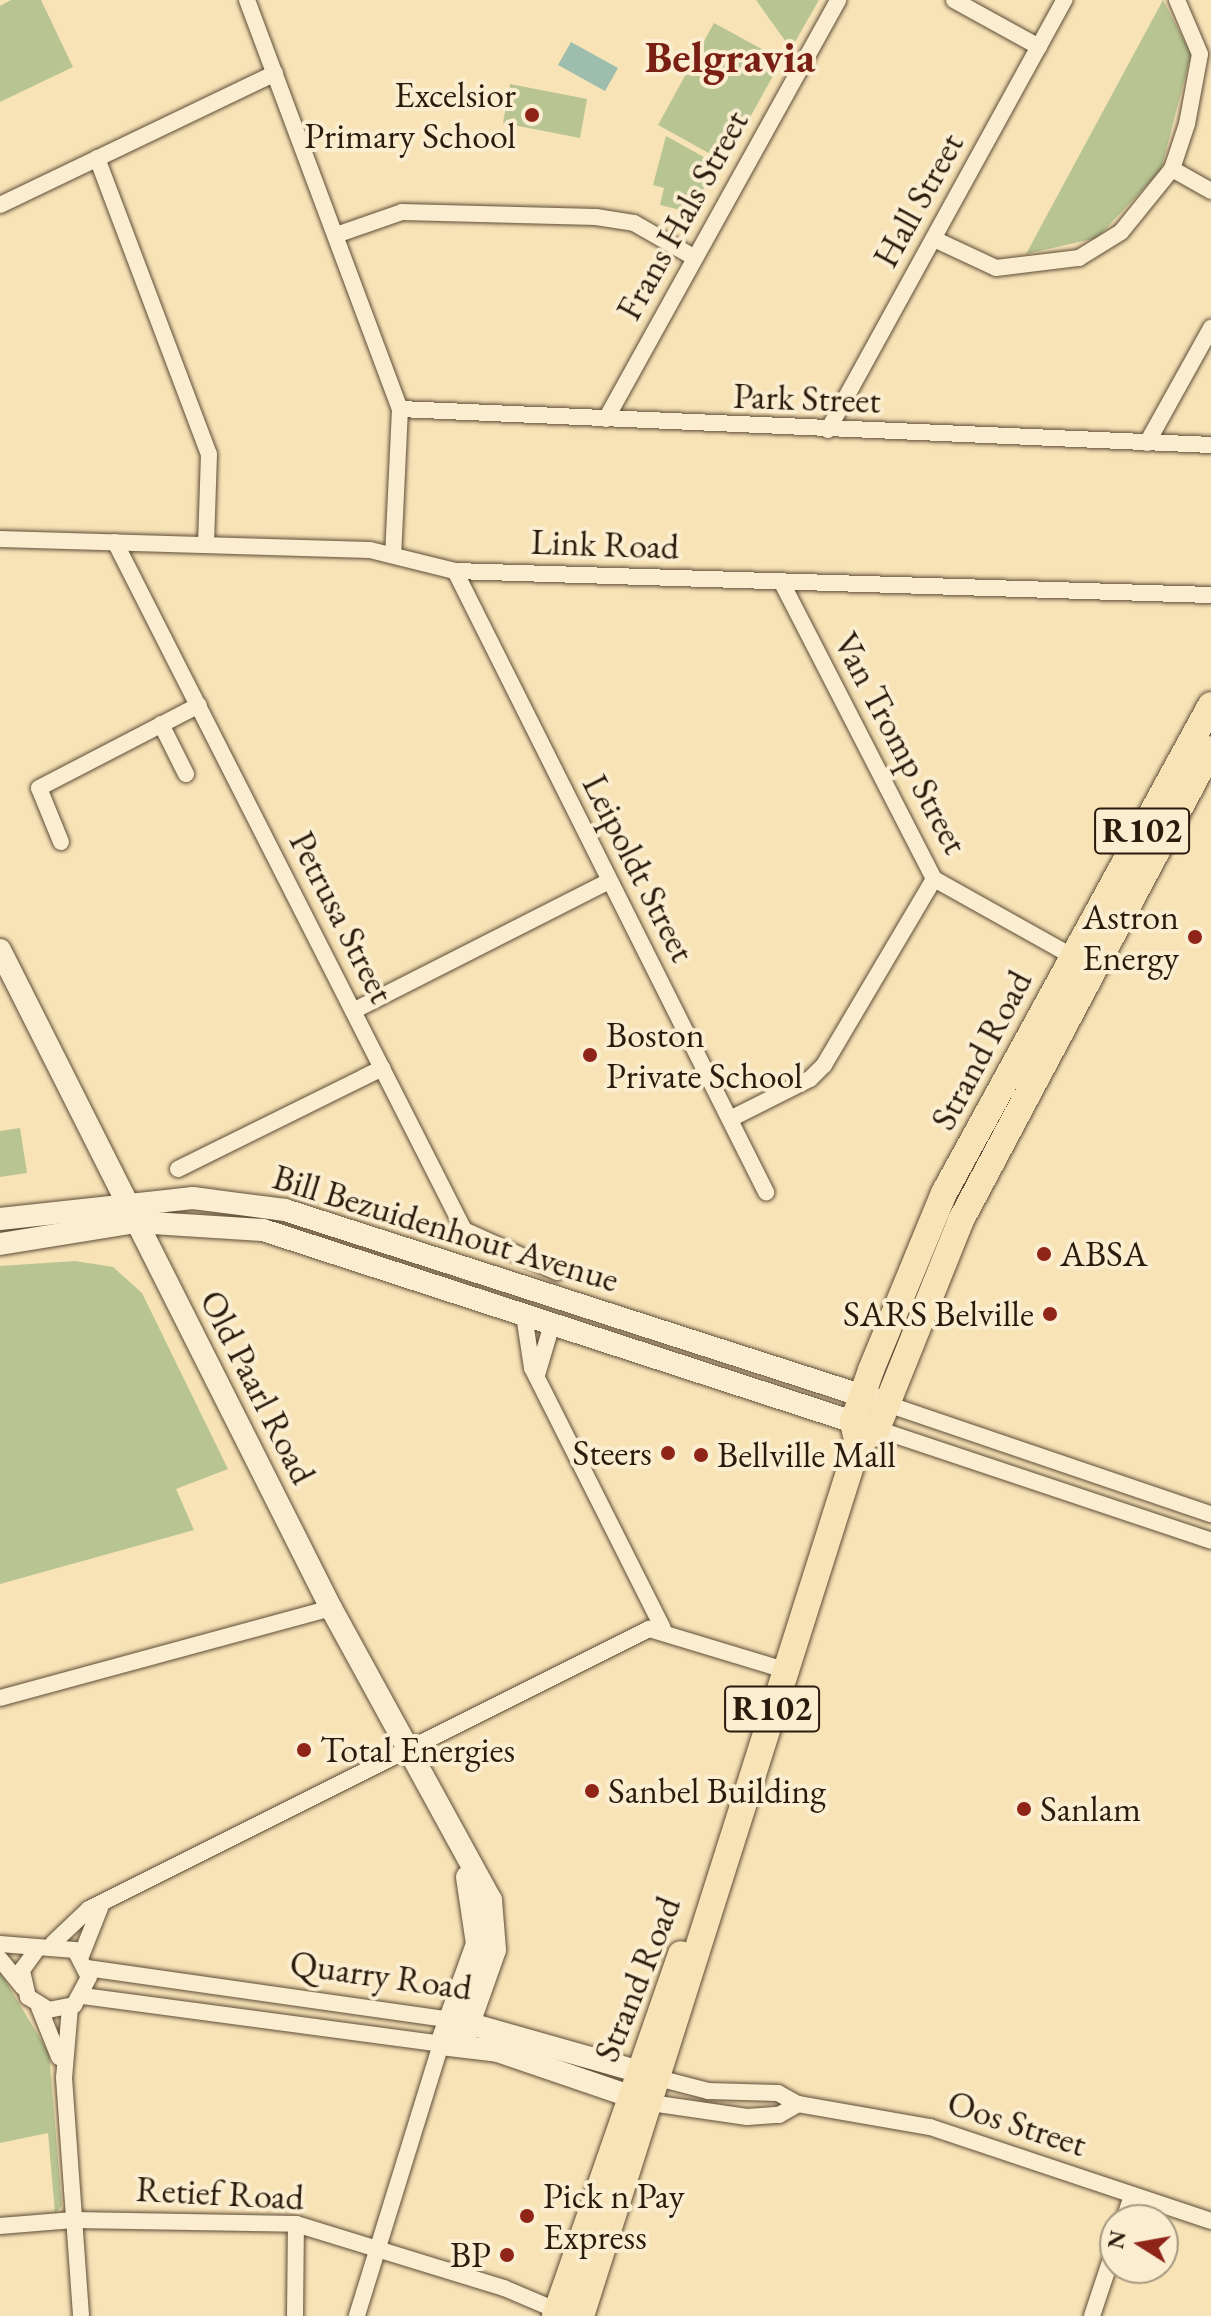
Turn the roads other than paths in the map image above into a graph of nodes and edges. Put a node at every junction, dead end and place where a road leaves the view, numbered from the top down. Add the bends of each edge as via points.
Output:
1 (247, 0) edge
2 (838, 0) edge
3 (954, 0) edge
4 (1064, 0) edge
5 (1177, 0) edge
6 (1039, 47) junction
7 (275, 73) junction
8 (97, 158) junction
9 (1172, 169) junction
10 (1211, 191) edge
11 (0, 205) edge
12 (336, 235) junction
13 (934, 239) junction
14 (695, 258) junction
15 (1211, 328) edge
16 (400, 409) junction
17 (606, 419) junction
18 (828, 430) junction
19 (1147, 443) junction
20 (1211, 445) edge
21 (0, 539) edge
22 (115, 542) junction
23 (206, 544) junction
24 (393, 555) junction
25 (455, 571) junction
26 (782, 583) junction
27 (1211, 595) edge
28 (199, 705) junction
29 (1211, 705) edge
30 (161, 724) junction
31 (1211, 746) edge
32 (186, 774) dead end
33 (1161, 796) junction
34 (61, 842) dead end
35 (934, 879) junction
36 (609, 881) junction
37 (0, 950) edge
38 (1072, 956) junction
39 (1097, 970) junction
40 (353, 1011) junction
41 (382, 1068) junction
42 (730, 1119) junction
43 (1014, 1121) junction
44 (178, 1169) dead end
45 (766, 1192) dead end
46 (944, 1193) junction
47 (126, 1201) junction
48 (0, 1219) edge
49 (136, 1222) junction
50 (0, 1244) edge
51 (557, 1272) dead end
52 (490, 1276) junction
53 (524, 1315) junction
54 (552, 1324) junction
55 (537, 1375) junction
56 (862, 1394) junction
57 (887, 1404) junction
58 (862, 1432) junction
59 (1211, 1514) edge
60 (1211, 1541) edge
61 (331, 1608) junction
62 (663, 1628) junction
63 (785, 1670) junction
64 (0, 1698) edge
65 (406, 1750) junction
66 (460, 1853) junction
67 (102, 1903) junction
68 (495, 1916) junction
69 (0, 1944) edge
70 (45, 1946) junction
71 (0, 1959) edge
72 (84, 1962) junction
73 (467, 1979) junction
74 (24, 1989) junction
75 (77, 2002) junction
76 (39, 2007) junction
77 (461, 2021) junction
78 (451, 2045) junction
79 (64, 2078) junction
80 (644, 2087) junction
81 (798, 2104) junction
82 (1132, 2195) junction
83 (1129, 2204) edge
84 (74, 2220) junction
85 (1211, 2221) edge
86 (296, 2224) junction
87 (0, 2226) edge
88 (378, 2247) junction
89 (1103, 2284) edge
90 (565, 2314) edge
91 (81, 2316) edge
92 (295, 2316) edge
93 (357, 2316) edge
94 (1092, 2316) edge

1 - 7 street
2 - 14 street, Frans Hals Street
3 - 6 street
4 - 6 street, Hall Street
5 - 9 street via 1200,63
6 - 13 street, Hall Street
7 - 8 street
7 - 12 street
8 - 11 street
8 - 23 street via 209,454
9 - 10 street
9 - 13 street via 1121,232 1079,258 996,268
12 - 14 street via 402,212 596,217 634,223
12 - 16 street
13 - 18 street, Hall Street
14 - 17 street, Frans Hals Street
15 - 19 street
16 - 17 street, Park Street
16 - 24 street
17 - 18 street, Park Street
18 - 19 street, Park Street
19 - 20 street, Park Street
21 - 22 street, Link Road
22 - 23 street, Link Road
22 - 28 street, Petrusa Street
23 - 24 street, Link Road
24 - 25 street, Link Road
25 - 26 street, Link Road
25 - 36 street, Leipoldt Street
26 - 27 street, Link Road
26 - 35 street, Van Tromp Street
28 - 30 street
28 - 40 street, Petrusa Street
29 - 33 main road, Strand Road / R102
30 - 32 street
30 - 34 street via 39,788
31 - 33 main road via 1173,795
31 - 39 main road, Strand Road / R102
33 - 38 main road, Strand Road / R102
35 - 38 street, Van Tromp Street
35 - 42 street via 824,1065 810,1079
36 - 40 street
36 - 42 street, Leipoldt Street
37 - 47 main road, Old Paarl Road
38 - 39 street, Van Tromp Street
38 - 46 main road, Strand Road / R102
39 - 43 main road, Strand Road / R102
40 - 41 street, Petrusa Street
41 - 44 street
41 - 51 street, Petrusa Street via 468,1234
42 - 45 street, Leipoldt Street
43 - 46 main road via 992,1139 959,1194
43 - 57 main road, Strand Road / R102 via 941,1261
46 - 56 main road, Strand Road / R102
47 - 48 main road, Bill Bezuidenhout Avenue
47 - 49 main road, Old Paarl Road
47 - 52 main road, Bill Bezuidenhout Avenue via 193,1198 285,1210
49 - 50 main road, Bill Bezuidenhout Avenue
49 - 53 main road, Bill Bezuidenhout Avenue via 193,1221 275,1233
49 - 61 main road, Old Paarl Road
52 - 54 main road via 544,1304
52 - 56 main road, Bill Bezuidenhout Avenue
53 - 54 main road, Bill Bezuidenhout Avenue
53 - 55 street
54 - 55 street
54 - 58 main road, Bill Bezuidenhout Avenue
55 - 62 street
56 - 57 main road, Bill Bezuidenhout Avenue
56 - 58 main road, Strand Road / R102
57 - 58 main road, Strand Road / R102
57 - 59 street
58 - 60 street
58 - 63 main road, Strand Road / R102
61 - 64 street
61 - 65 main road, Old Paarl Road
62 - 63 street
62 - 65 street
63 - 80 main road, Strand Road / R102
65 - 66 main road, Old Paarl Road
65 - 67 street
66 - 68 main road, Old Paarl Road
66 - 73 main road, Old Paarl Road via 478,1928
67 - 70 street via 75,1918
67 - 72 street
68 - 73 main road
68 - 77 main road via 491,1966
69 - 70 street
70 - 72 street
70 - 74 street via 23,1966
71 - 74 street
72 - 75 street
72 - 77 street, Quarry Road
73 - 77 main road, Old Paarl Road
74 - 76 street
75 - 76 street
75 - 78 street, Quarry Road
75 - 79 street
76 - 79 street
77 - 78 main road
77 - 80 main road, Quarry Road
78 - 80 main road, Quarry Road
78 - 88 street
79 - 84 street
80 - 81 street, Oos Street via 778,2093
80 - 81 street, Oos Street via 747,2117 779,2115
80 - 90 main road, R102
81 - 82 street, Oos Street via 930,2127
82 - 83 street
82 - 85 street, Oos Street
84 - 86 street, Retief Road
84 - 87 street, Retief Road
84 - 91 street
86 - 88 street, Retief Road
86 - 92 street
88 - 90 street, Retief Road
88 - 93 street
89 - 94 street

